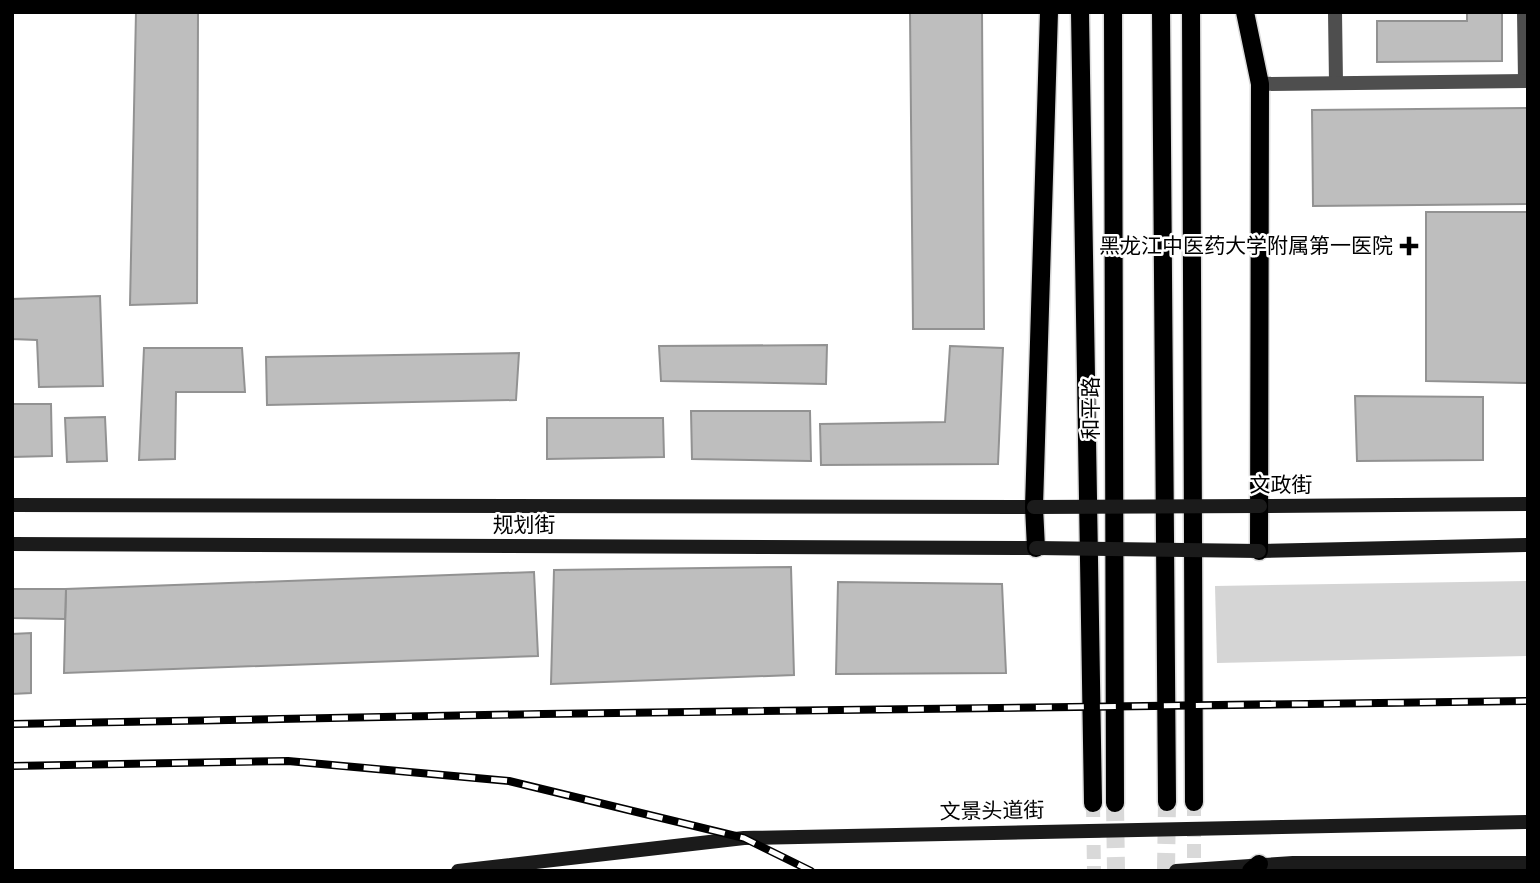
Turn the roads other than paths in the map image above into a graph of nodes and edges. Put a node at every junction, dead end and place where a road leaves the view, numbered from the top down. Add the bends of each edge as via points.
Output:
1 (1049, 12) edge
2 (1080, 12) edge
3 (1113, 12) edge
4 (1161, 12) edge
5 (1191, 12) edge
6 (1245, 12) edge
7 (1335, 12) edge
8 (1524, 12) edge
9 (1527, 80) edge
10 (1336, 83) junction
11 (1260, 84) junction
12 (1528, 504) edge
13 (12, 505) edge
14 (1260, 506) junction
15 (1034, 507) junction
16 (12, 544) edge
17 (1528, 545) edge
18 (1036, 548) junction
19 (1259, 551) junction
20 (1167, 802) tunnel mouth
21 (1194, 802) tunnel mouth
22 (1093, 803) tunnel mouth
23 (1115, 803) tunnel mouth
24 (1528, 822) edge
25 (1528, 863) edge
26 (1255, 867) edge
27 (458, 871) edge
28 (1176, 871) edge

1 - 15 main road
2 - 22 main road
3 - 23 main road, 和平路
4 - 20 main road
5 - 21 main road
6 - 11 main road
7 - 10 lane
8 - 9 lane
9 - 10 lane
10 - 11 lane
11 - 14 main road
12 - 14 main road, 文政街
13 - 15 main road, 规划街
14 - 15 main road, 文政街, bridge
14 - 19 main road
15 - 18 main road
16 - 18 main road, 规划街
17 - 19 main road
18 - 19 main road, bridge
24 - 27 main road, 文景头道街 via 744,838
25 - 26 main road
26 - 28 main road

